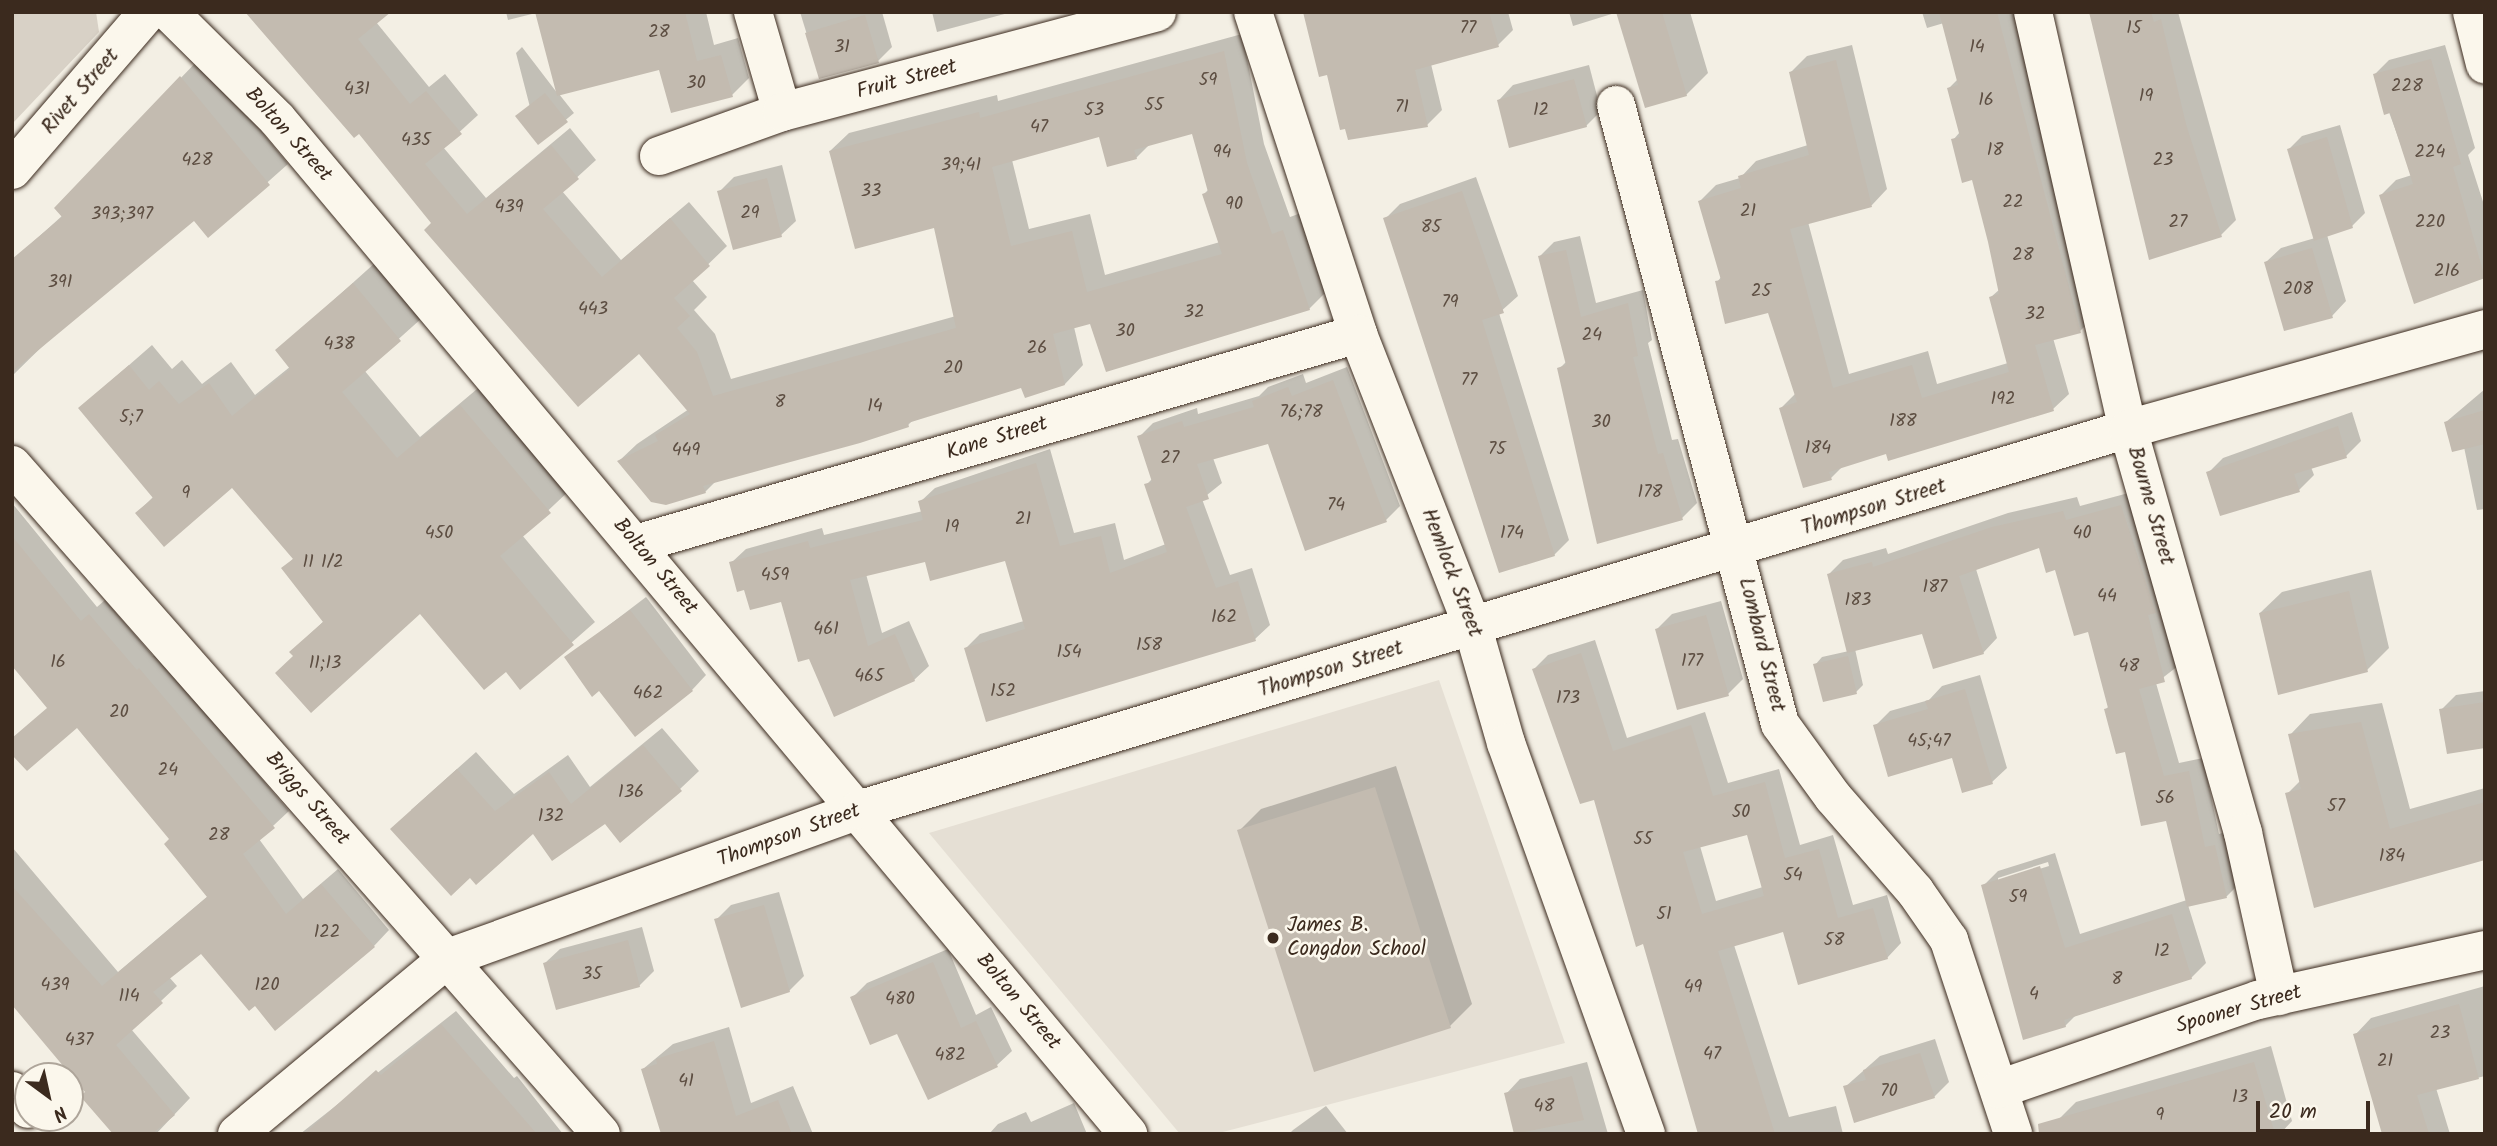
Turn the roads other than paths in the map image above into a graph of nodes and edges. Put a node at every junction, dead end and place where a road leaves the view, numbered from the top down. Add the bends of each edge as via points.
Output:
1 (148, 12) edge
2 (169, 12) edge
3 (753, 12) edge
4 (1157, 12) edge
5 (1253, 12) edge
6 (2033, 12) edge
7 (2472, 12) edge
8 (2485, 64) edge
9 (1616, 105) dead end
10 (782, 112) junction
11 (659, 156) dead end
12 (12, 170) edge
13 (2485, 329) edge
14 (1358, 334) junction
15 (2129, 429) junction
16 (12, 465) edge
17 (636, 544) junction
18 (1737, 550) junction
19 (1473, 628) junction
20 (858, 810) junction
21 (2485, 950) edge
22 (448, 958) junction
23 (2279, 996) junction
24 (1999, 1089) junction
25 (237, 1134) edge
26 (601, 1134) edge
27 (1128, 1134) edge
28 (1646, 1134) edge
29 (2013, 1134) edge

1 - 12 street, Rivet Street
2 - 17 street, Bolton Street via 277,118
3 - 10 street
4 - 10 street, Fruit Street
5 - 14 street, Hemlock Street
6 - 15 street, Bourne Street
7 - 8 street
9 - 18 street, Lombard Street
10 - 11 street, Fruit Street
13 - 15 street, Thompson Street
14 - 17 street, Kane Street
14 - 19 street, Hemlock Street
15 - 18 street, Thompson Street
15 - 23 street, Bourne Street via 2243,833
16 - 22 street, Briggs Street
17 - 20 street, Bolton Street
18 - 19 street, Thompson Street
18 - 24 street, Lombard Street via 1780,724 1949,940
19 - 20 street, Thompson Street
19 - 28 street, Hemlock Street via 1506,743
20 - 22 street, Thompson Street
20 - 27 street, Bolton Street
21 - 23 street, Spooner Street
22 - 25 street, Thompson Street
22 - 26 street, Briggs Street
23 - 24 street, Spooner Street
24 - 29 street, Lombard Street

